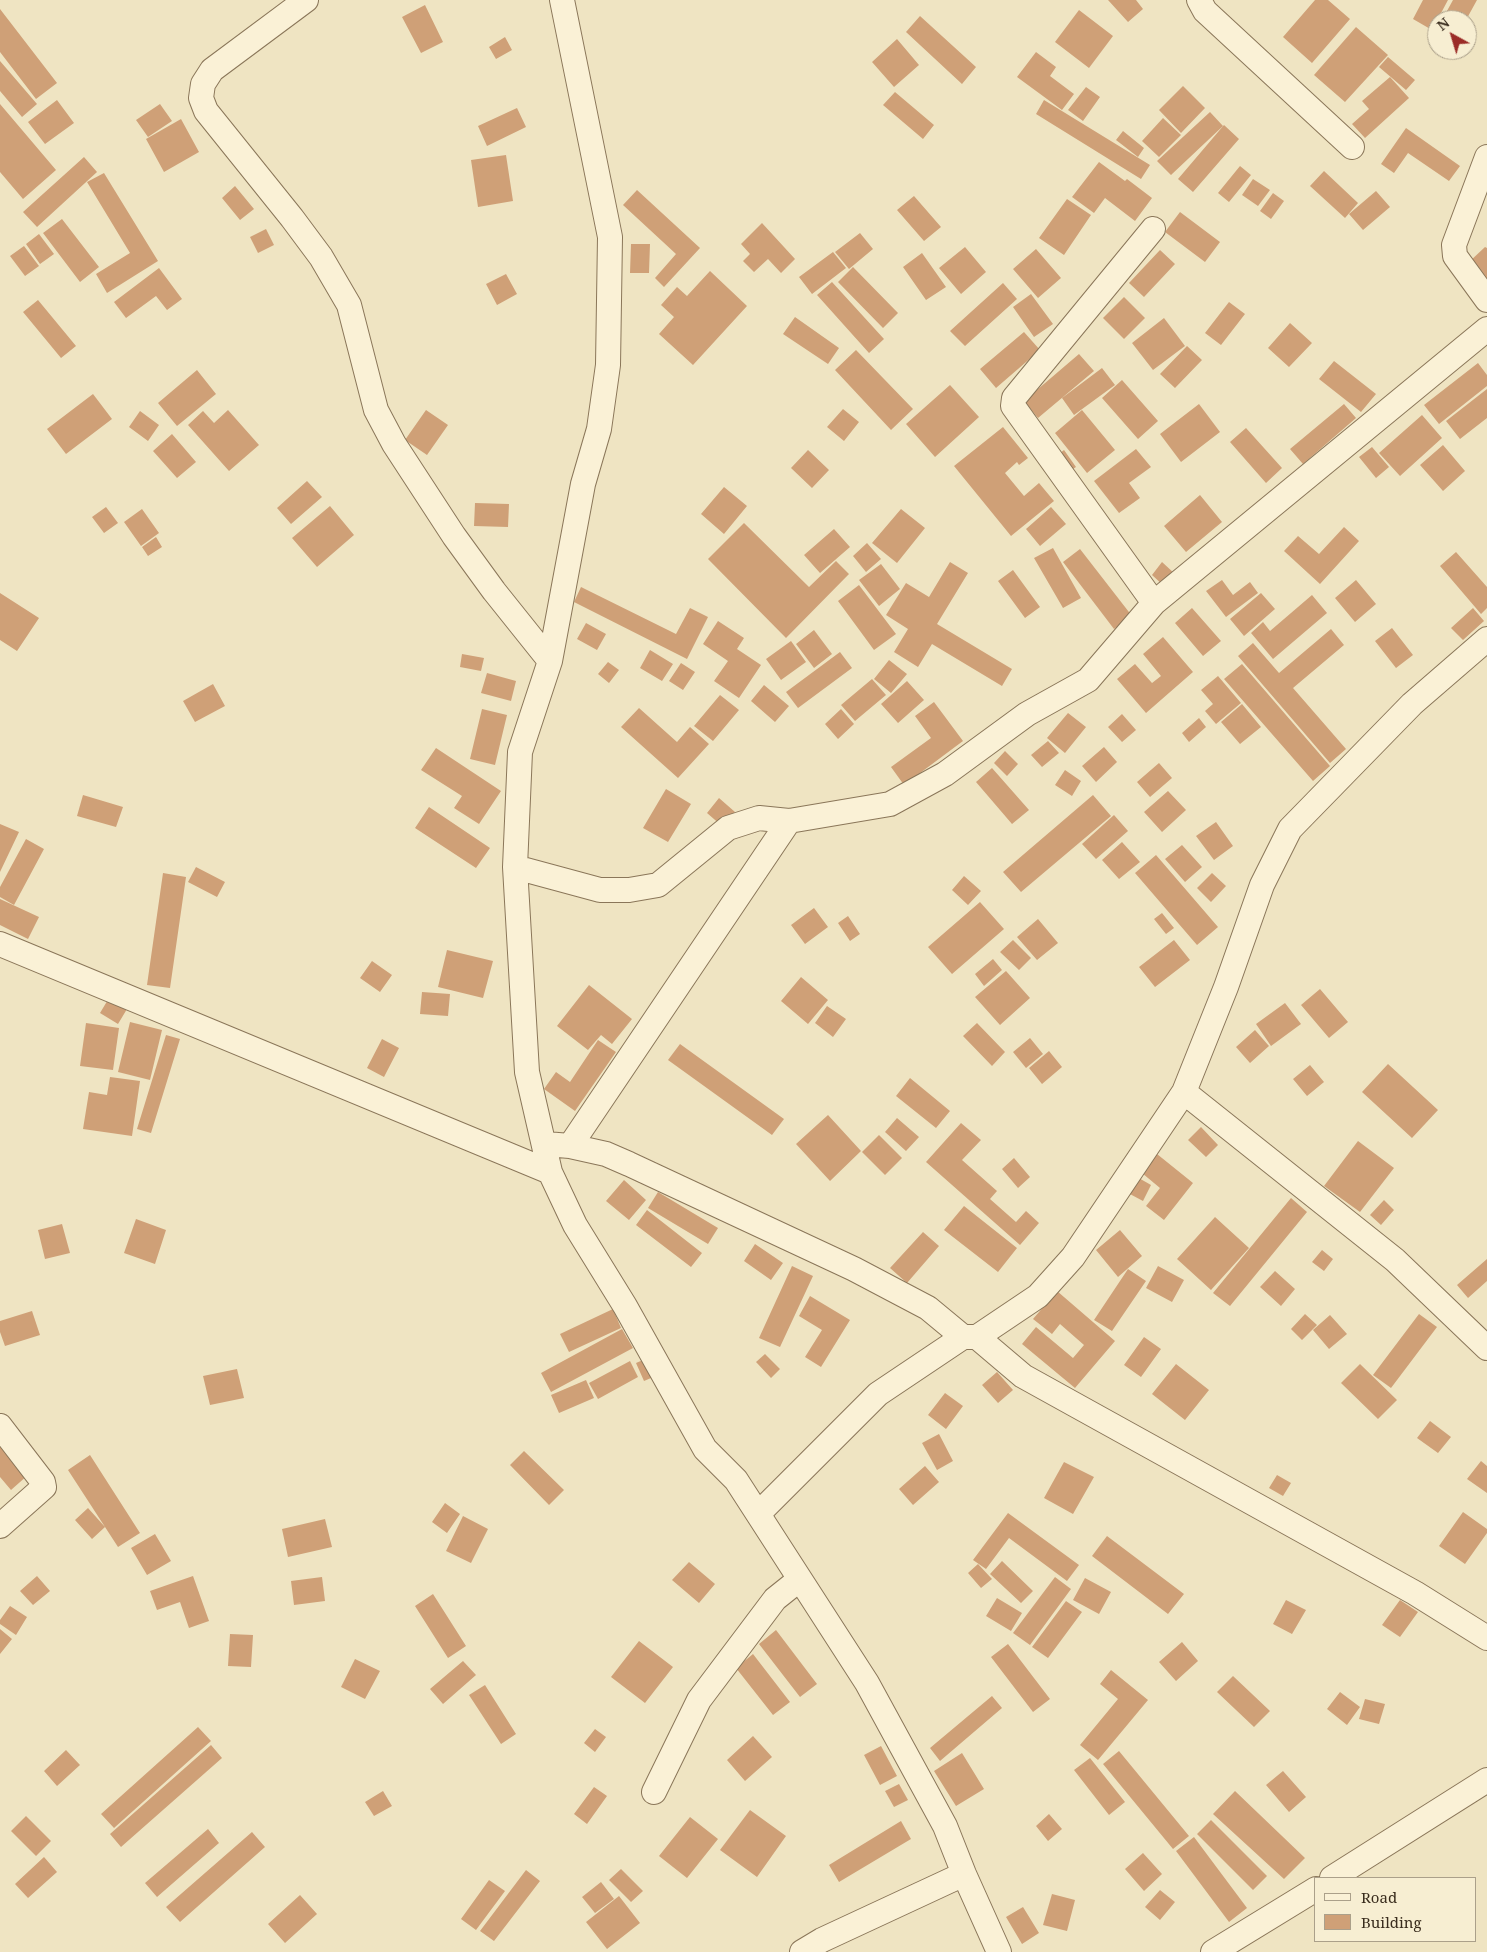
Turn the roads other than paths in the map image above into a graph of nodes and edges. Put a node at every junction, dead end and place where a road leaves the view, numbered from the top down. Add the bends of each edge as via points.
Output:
1 (306, 0) edge
2 (562, 0) edge
3 (1199, 0) edge
4 (1352, 148) dead end
5 (1487, 157) edge
6 (1153, 229) dead end
7 (1487, 300) edge
8 (1487, 329) edge
9 (1154, 603) junction
10 (1486, 642) edge
11 (550, 661) junction
12 (789, 821) junction
13 (515, 867) junction
14 (0, 944) edge
15 (1184, 1092) junction
16 (546, 1144) junction
17 (570, 1146) junction
18 (550, 1172) junction
19 (970, 1337) junction
20 (1487, 1348) edge
21 (0, 1426) edge
22 (758, 1514) junction
23 (0, 1526) edge
24 (800, 1580) junction
25 (1487, 1638) edge
26 (1487, 1780) edge
27 (654, 1792) dead end
28 (964, 1874) junction
29 (1334, 1877) edge
30 (1314, 1889) edge
31 (802, 1952) edge
32 (999, 1952) edge
33 (1213, 1952) edge

1 - 11 street via 212,70 203,84 200,98 206,111 321,257 349,305 376,410 394,444 460,544
2 - 11 street via 610,237 608,365 599,429 583,484
3 - 4 street via 1206,11
5 - 7 street via 1454,245 1454,256
6 - 9 street via 1014,398 1013,406
8 - 9 street
9 - 12 street via 1088,680 1027,714 945,774 890,804
10 - 15 street via 1412,704 1290,830 1262,885
11 - 13 street via 520,752
12 - 13 street via 759,818 728,828 658,885 600,890
12 - 17 street
13 - 16 street via 527,1072
14 - 18 street
15 - 19 street via 1073,1256 1038,1296
15 - 20 street via 1395,1260
16 - 17 street
16 - 18 street
17 - 19 street via 606,1154 854,1269 928,1308
18 - 22 street via 575,1225 626,1306 705,1449 736,1480
19 - 22 street via 878,1394
19 - 25 street via 1023,1376 1406,1588
21 - 23 street via 44,1487
22 - 24 street
24 - 27 street via 775,1599 699,1700
24 - 28 street via 867,1683 945,1826
26 - 29 street
28 - 31 street
28 - 32 street
30 - 33 street

